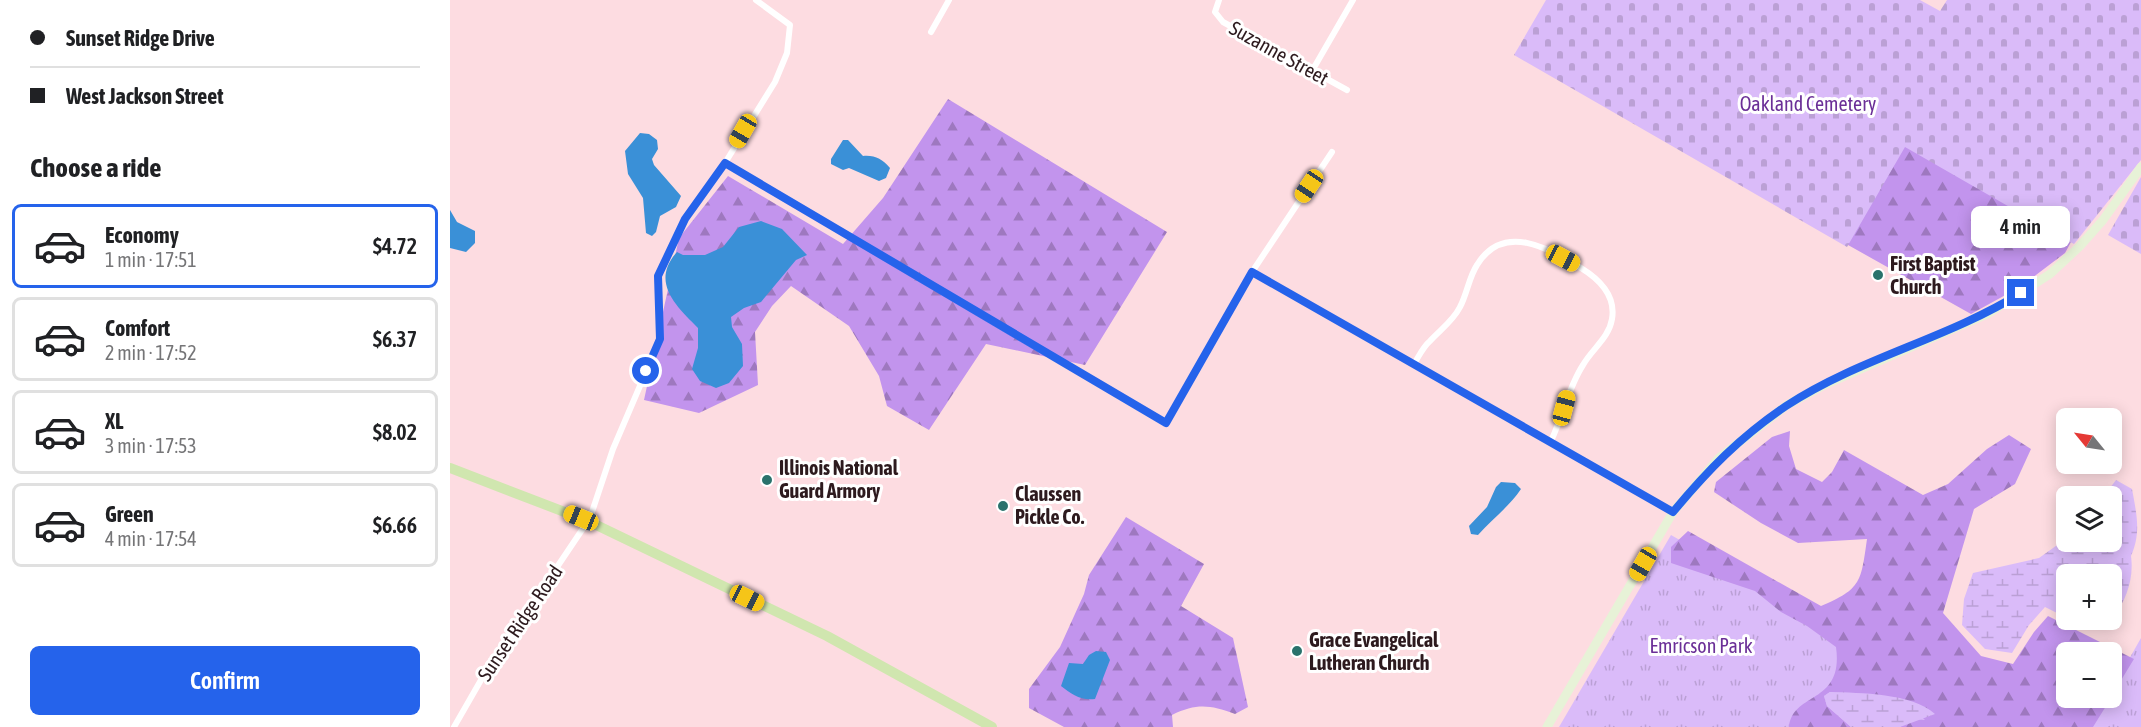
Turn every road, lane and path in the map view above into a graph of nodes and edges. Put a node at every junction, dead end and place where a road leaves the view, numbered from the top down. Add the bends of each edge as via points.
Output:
1 (756, 0) edge
2 (949, 0) edge
3 (1219, 0) edge
4 (1353, 0) edge
5 (931, 32) dead end
6 (1312, 71) junction
7 (1347, 90) dead end
8 (1332, 152) dead end
9 (725, 163) junction
10 (2141, 167) edge
11 (1252, 272) junction
12 (1414, 364) junction
13 (1551, 441) junction
14 (450, 468) edge
15 (1673, 512) junction
16 (588, 521) junction
17 (454, 727) edge
18 (992, 727) edge
19 (1547, 727) edge

1 - 9 street, Sunset Ridge Road via 789,25 787,53 775,82
2 - 5 street
3 - 6 street, Suzanne Street via 1215,12 1223,21
4 - 6 street
6 - 7 street, Suzanne Street
8 - 11 street
9 - 11 street via 1166,423
9 - 16 street, Sunset Ridge Road via 685,219 658,276 660,339 613,449
10 - 15 street via 2103,220 2050,274 1989,313 1807,394 1749,432 1719,458
11 - 12 street
12 - 13 street
12 - 13 street via 1428,342 1460,308 1476,266 1488,251 1513,240 1534,243 1577,266 1602,283 1612,303 1612,318 1608,332 1583,364 1567,395
13 - 15 street
14 - 16 main road
15 - 19 street
16 - 17 street, Sunset Ridge Road
16 - 18 main road via 826,636

